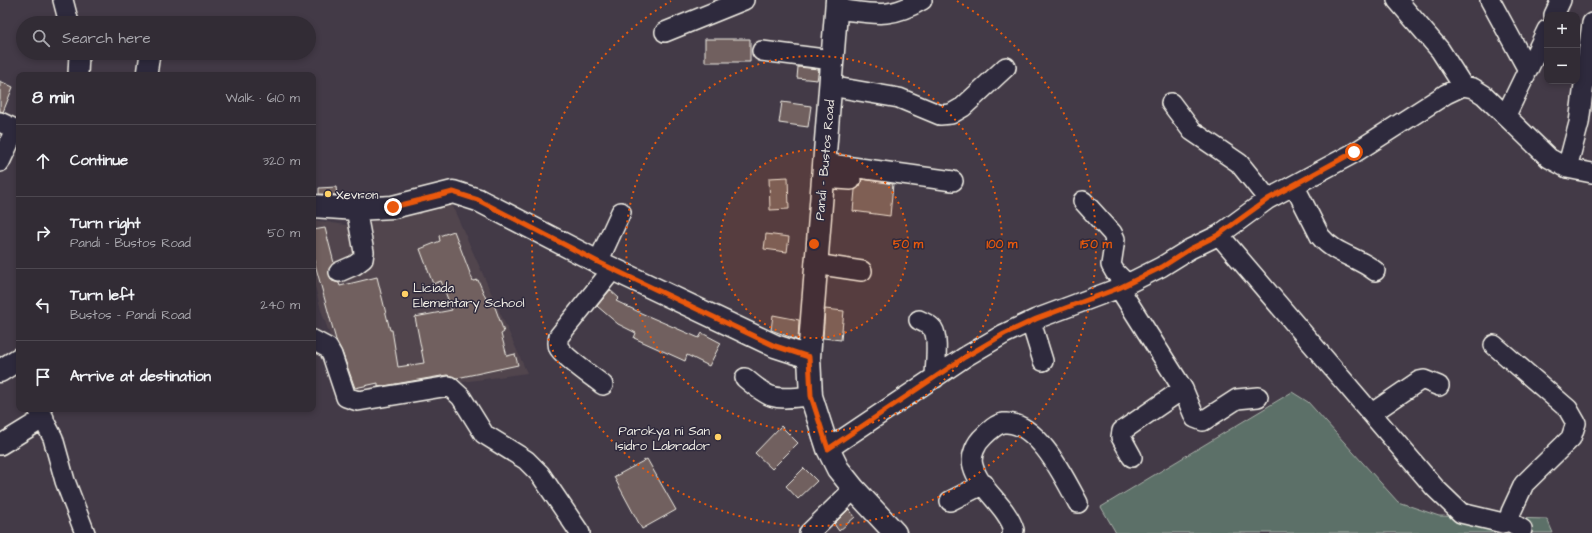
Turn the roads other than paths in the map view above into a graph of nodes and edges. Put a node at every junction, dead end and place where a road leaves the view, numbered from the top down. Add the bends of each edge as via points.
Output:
1 (63, 0) edge
2 (744, 0) edge
3 (922, 0) edge
4 (1397, 0) edge
5 (1490, 0) edge
6 (1561, 0) edge
7 (837, 5) edge
8 (1555, 12) edge
9 (68, 16) edge
10 (1592, 23) edge
11 (665, 32) dead end
12 (1544, 36) edge
13 (762, 51) dead end
14 (79, 60) edge
15 (149, 60) edge
16 (832, 60) junction
17 (1006, 67) dead end
18 (1528, 70) junction
19 (78, 72) edge
20 (147, 72) edge
21 (830, 86) junction
22 (1463, 86) junction
23 (1171, 103) dead end
24 (1506, 115) junction
25 (11, 127) edge
26 (0, 162) edge
27 (1567, 168) junction
28 (823, 171) junction
29 (1592, 173) edge
30 (851, 180) dead end
31 (953, 181) dead end
32 (1294, 185) junction
33 (1268, 199) junction
34 (1083, 200) dead end
35 (316, 206) edge
36 (356, 209) junction
37 (621, 212) dead end
38 (1218, 235) junction
39 (816, 264) junction
40 (605, 265) junction
41 (862, 271) dead end
42 (339, 272) dead end
43 (1375, 272) dead end
44 (1123, 286) junction
45 (919, 320) dead end
46 (1031, 322) junction
47 (316, 342) edge
48 (1494, 345) dead end
49 (809, 357) junction
50 (1043, 361) dead end
51 (745, 378) dead end
52 (935, 378) junction
53 (603, 385) dead end
54 (1439, 386) dead end
55 (1183, 389) junction
56 (811, 396) junction
57 (1258, 397) dead end
58 (1372, 413) junction
59 (41, 414) edge
60 (0, 445) edge
61 (828, 449) junction
62 (1132, 457) dead end
63 (984, 484) junction
64 (854, 489) junction
65 (950, 501) dead end
66 (1078, 503) dead end
67 (1515, 527) edge
68 (85, 533) edge
69 (580, 533) edge
70 (809, 533) edge
71 (895, 533) edge
72 (1012, 533) edge

1 - 9 street
2 - 11 street
3 - 7 street via 892,14
4 - 22 street via 1440,50
5 - 18 street
6 - 8 street
7 - 16 main road, Pandi - Bustos Road
10 - 27 street via 1579,123
12 - 18 street
13 - 16 street
14 - 19 street
15 - 20 street
16 - 21 main road, Pandi - Bustos Road
17 - 21 street via 963,107 951,114 940,115 899,98
18 - 24 street
21 - 28 main road, Pandi - Bustos Road
22 - 24 street via 1473,88 1484,95
22 - 32 street
23 - 33 street via 1192,131 1239,163
24 - 27 street via 1549,158
25 - 26 street
27 - 29 street
28 - 30 street
28 - 31 street
28 - 39 main road, Pandi - Bustos Road
32 - 33 street
32 - 43 street via 1326,244 1366,264
33 - 38 street
34 - 44 street via 1112,233 1115,240 1111,265
35 - 36 main road
36 - 40 main road via 393,207 453,192 478,200
36 - 42 street via 364,259
37 - 40 street
38 - 44 street
38 - 58 street
39 - 41 street
39 - 49 main road, Pandi - Bustos Road
40 - 49 main road via 775,346
40 - 53 street via 559,336 558,342 559,348 566,355
44 - 46 street
44 - 55 street
45 - 52 street via 929,324 936,337
46 - 50 street
46 - 52 street via 1004,334
47 - 69 street via 328,348 346,397 351,400 449,386 461,397 484,434 526,460 540,474
48 - 67 street via 1568,409 1576,423 1571,438 1524,484 1511,512
49 - 56 main road, Pandi - Bustos Road
51 - 56 street via 772,398
52 - 61 street
54 - 58 street via 1424,380 1419,381
55 - 57 street via 1195,418 1203,421 1237,399
55 - 62 street via 1122,431 1122,441
56 - 61 main road, Pandi - Bustos Road
58 - 67 street via 1435,488 1460,513
59 - 60 street
59 - 68 street via 53,438 65,481
61 - 64 main road, Pandi - Bustos Road via 838,469
63 - 65 street
63 - 66 street via 973,466 973,454 980,439 991,429 1004,423 1030,433 1043,444
63 - 72 street via 1011,520 1014,530
64 - 70 street
64 - 71 main road, Pandi - Bustos Road

